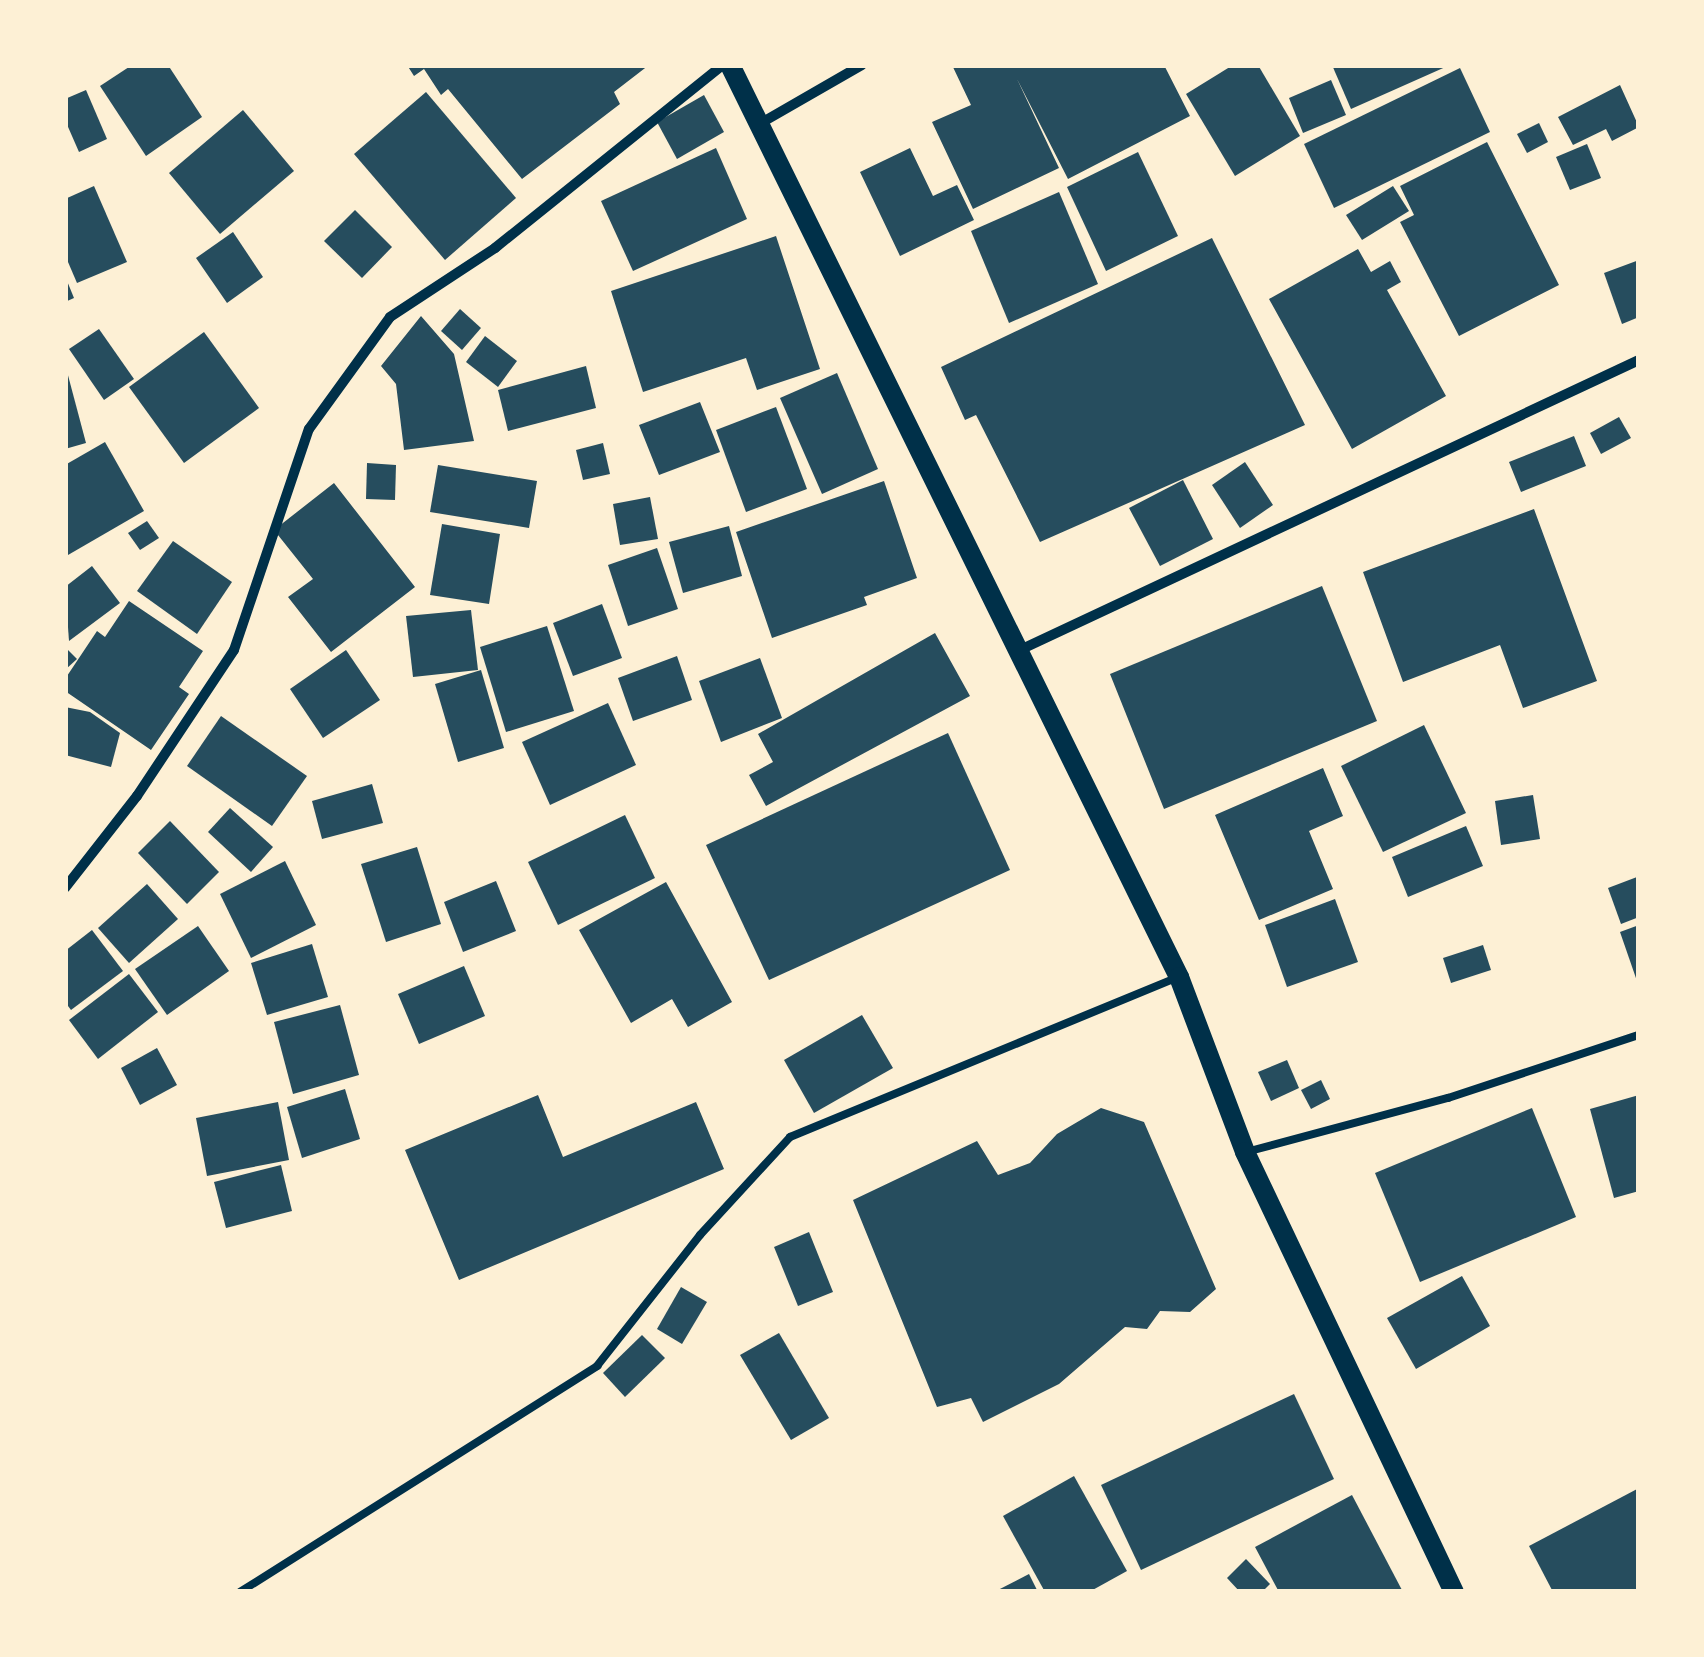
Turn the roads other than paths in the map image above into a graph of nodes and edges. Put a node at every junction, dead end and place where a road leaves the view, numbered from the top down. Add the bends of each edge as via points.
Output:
1 (727, 65) edge
2 (862, 65) edge
3 (761, 123) junction
4 (1639, 360) edge
5 (1022, 649) junction
6 (65, 888) edge
7 (1180, 977) junction
8 (1639, 1035) edge
9 (1245, 1152) junction
10 (240, 1592) edge
11 (1454, 1592) edge

1 - 3 main road
1 - 6 street via 496,248 390,317 309,429 234,650 137,796
2 - 3 street
3 - 5 main road
4 - 5 street
5 - 7 main road
7 - 9 main road
7 - 10 lane via 790,1136 700,1235 597,1366
8 - 9 lane via 1448,1098
9 - 11 main road

